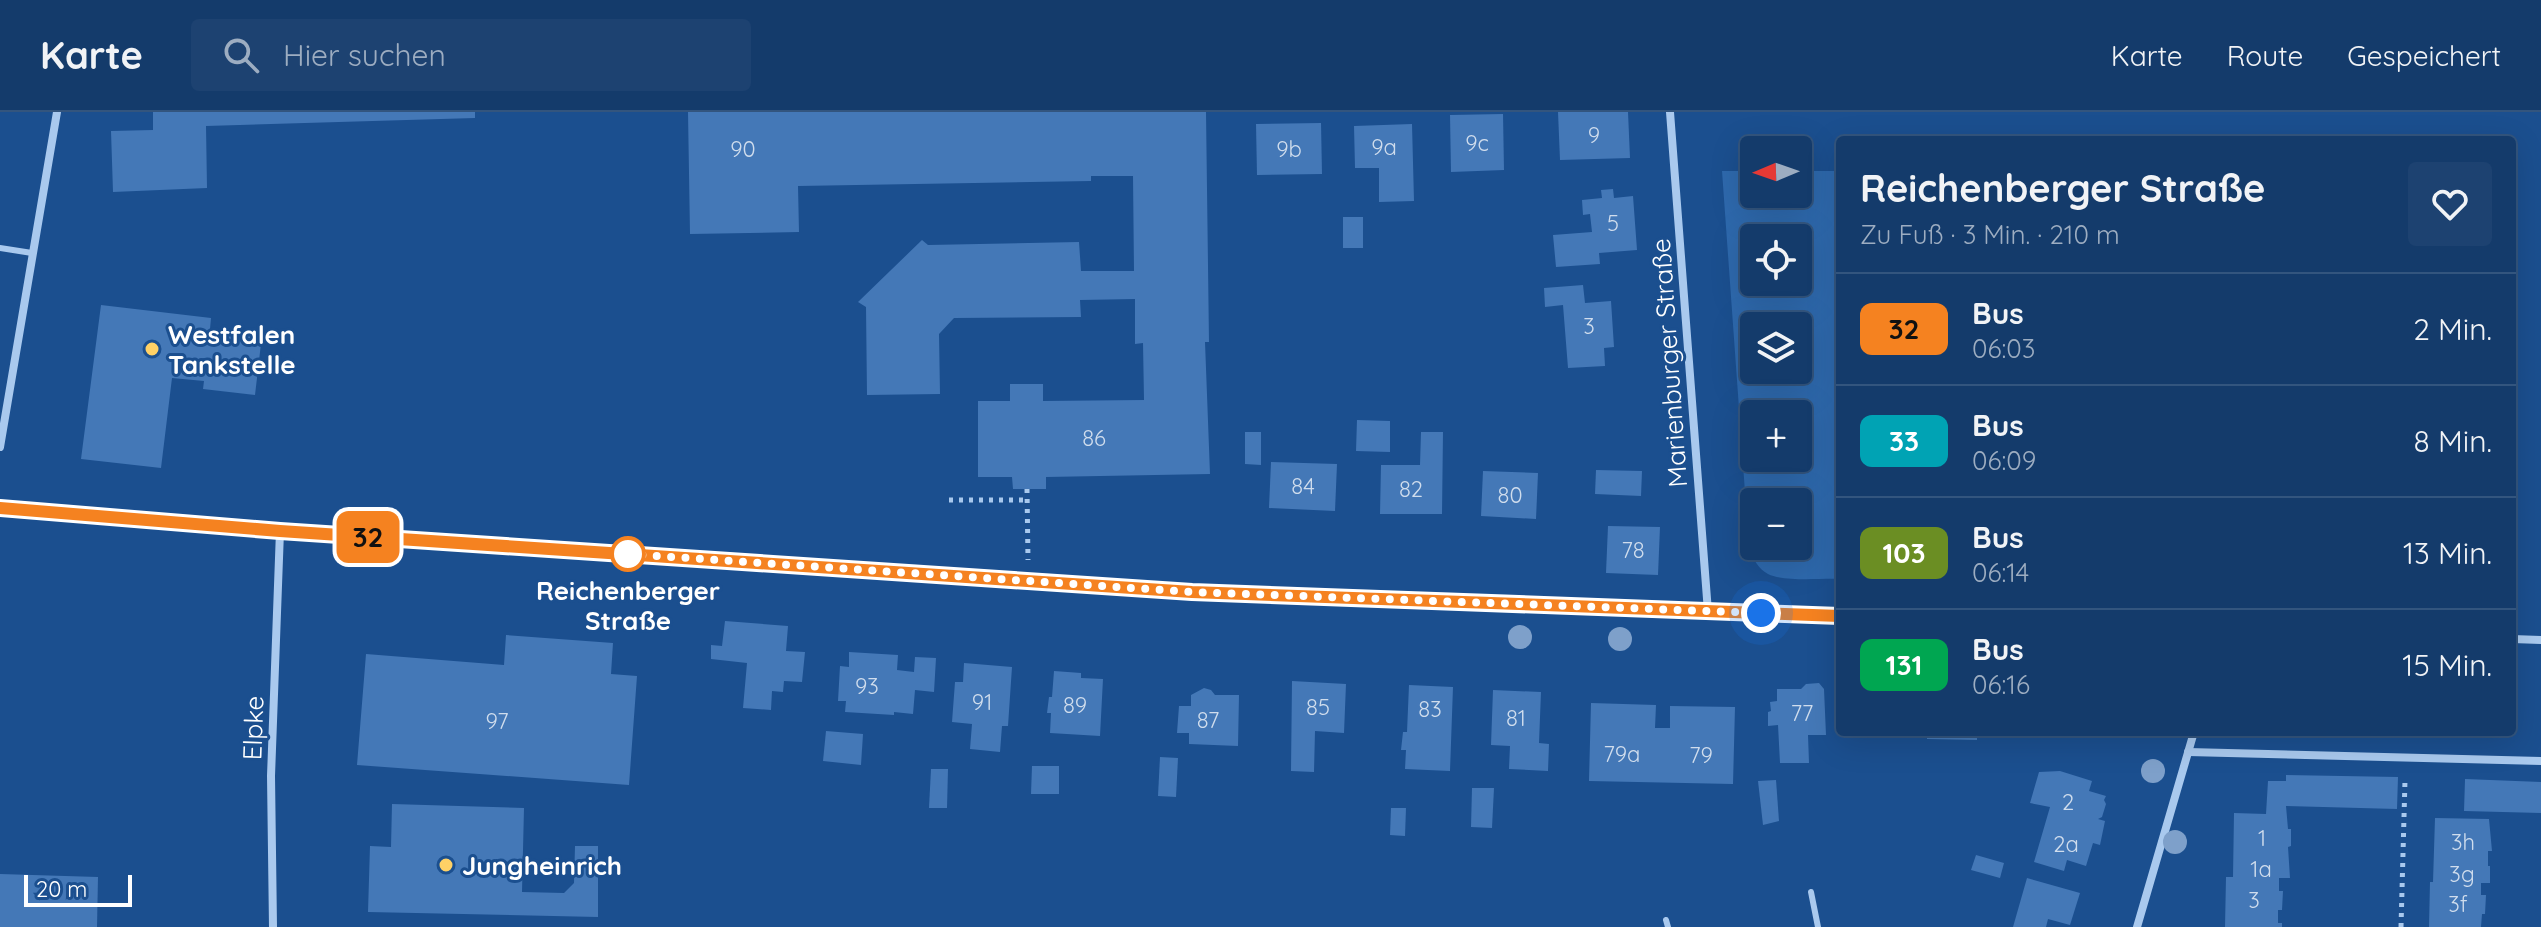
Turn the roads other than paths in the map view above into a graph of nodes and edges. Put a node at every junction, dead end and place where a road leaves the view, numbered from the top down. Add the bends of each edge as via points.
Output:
1 (57, 112) edge
2 (1670, 112) edge
3 (0, 248) edge
4 (32, 253) junction
5 (0, 447) edge
6 (0, 508) edge
7 (280, 531) junction
8 (1708, 612) junction
9 (1836, 616) edge
10 (2516, 639) edge
11 (2541, 640) edge
12 (2193, 736) edge
13 (2188, 752) junction
14 (2541, 761) edge
15 (1811, 892) dead end
16 (273, 927) edge
17 (1818, 927) edge
18 (2137, 927) edge

1 - 4 street
2 - 8 street, Marienburger Straße
3 - 4 lane
4 - 5 street
6 - 7 street
7 - 8 street via 1192,592
7 - 16 street, Elpke via 271,776
8 - 9 street
10 - 11 street
12 - 13 street
13 - 14 street
13 - 18 street
15 - 17 lane

